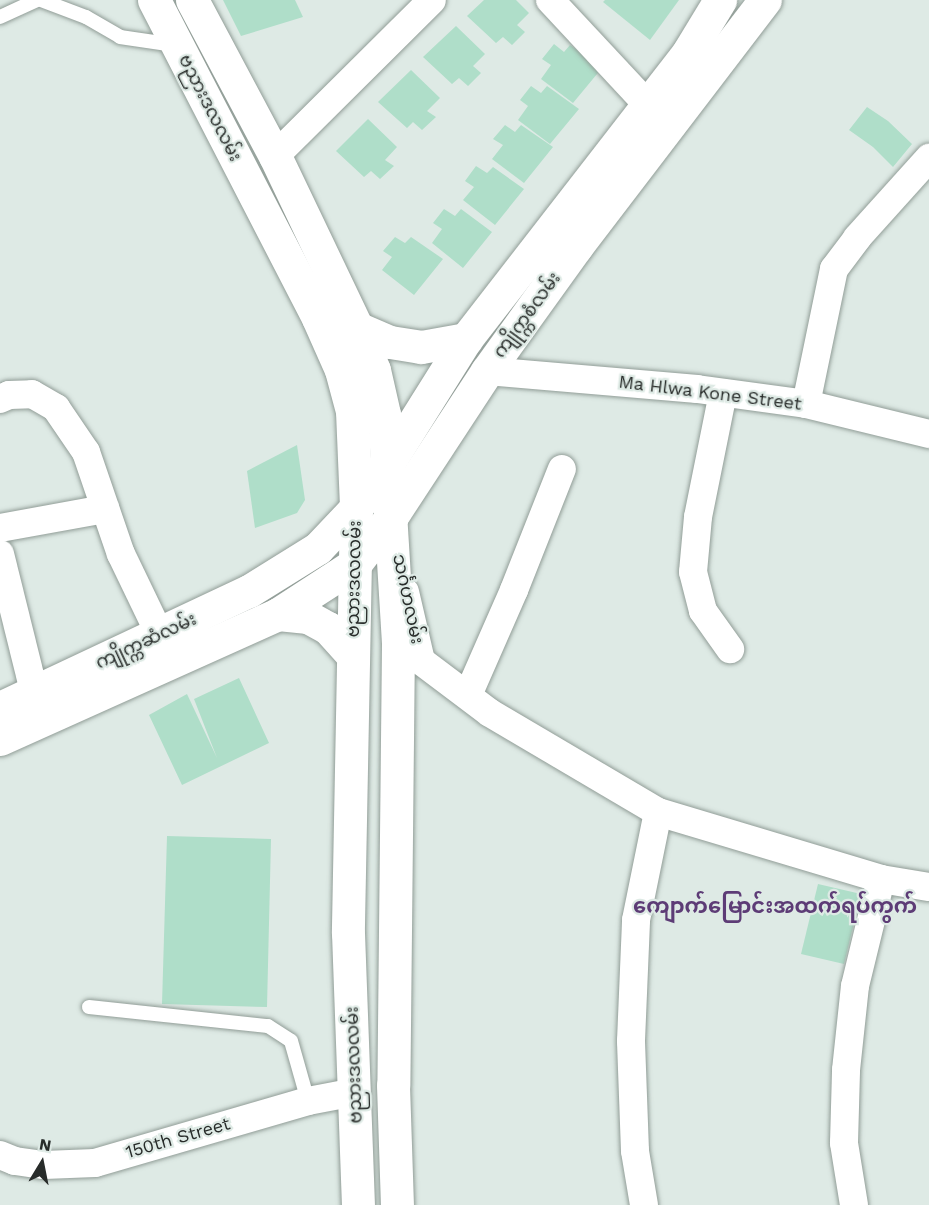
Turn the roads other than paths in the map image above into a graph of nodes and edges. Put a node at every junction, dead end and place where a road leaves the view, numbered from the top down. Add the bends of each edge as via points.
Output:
1 (37, 0) edge
2 (41, 0) edge
3 (153, 0) edge
4 (192, 0) edge
5 (432, 0) edge
6 (550, 0) edge
7 (720, 0) edge
8 (765, 0) edge
9 (0, 17) edge
10 (193, 38) junction
11 (648, 104) junction
12 (259, 126) junction
13 (227, 142) junction
14 (275, 156) junction
15 (929, 158) edge
16 (357, 328) junction
17 (466, 339) junction
18 (487, 371) junction
19 (723, 393) junction
20 (1, 395) edge
21 (806, 404) junction
22 (929, 434) edge
23 (387, 465) junction
24 (562, 469) dead end
25 (105, 508) junction
26 (356, 508) junction
27 (392, 516) junction
28 (0, 528) edge
29 (0, 554) edge
30 (355, 564) junction
31 (289, 568) joint
32 (278, 614) junction
33 (160, 635) junction
34 (730, 649) dead end
35 (352, 655) junction
36 (34, 691) junction
37 (468, 695) junction
38 (0, 708) edge
39 (0, 739) edge
40 (658, 812) junction
41 (881, 879) junction
42 (929, 887) edge
43 (89, 1007) dead end
44 (355, 1092) junction
45 (308, 1101) junction
46 (0, 1155) edge
47 (358, 1205) edge
48 (397, 1205) edge
49 (644, 1205) edge
50 (854, 1205) edge

1 - 9 lane
2 - 10 lane via 86,17 120,37
3 - 10 main road, ဗညားဒလလမ်း
4 - 10 main road, ဗညားဒလလမ်း
5 - 14 street
6 - 11 street
7 - 11 main road, ကျိုက္ကစံလမ်း via 689,51
8 - 18 main road, ကျိုက္ကစံလမ်း via 576,247
10 - 12 main road, ဗညားဒလလမ်း
10 - 13 main road, ဗညားဒလလမ်း
11 - 17 main road, ကျိုက္ကစံလမ်း
12 - 13 main road
12 - 14 main road, ဗညားဒလလမ်း
13 - 26 main road, ဗညားဒလလမ်း via 341,370 352,411
14 - 16 main road, ဗညားဒလလမ်း
15 - 21 street via 834,269
16 - 17 main road via 390,342 421,347
16 - 23 main road, ဗညားဒလလမ်း via 374,370 384,414
17 - 23 main road, ကျိုက္ကစံလမ်း
18 - 19 street, Ma Hlwa Kone Street
18 - 27 main road, ကျိုက္ကစံလမ်း
19 - 21 street, Ma Hlwa Kone Street
19 - 34 street via 698,517 693,572 703,611
20 - 25 street via 32,394 56,408 86,452
21 - 22 street, Ma Hlwa Kone Street
23 - 26 main road, ကျိုက္ကစံလမ်း
23 - 27 main road, ဗညားဒလလမ်း
24 - 37 street
25 - 28 street
25 - 33 street via 120,554
26 - 30 main road, ဗညားဒလလမ်း
26 - 31 main road, ကျိုက္ကစံလမ်း via 318,548
27 - 30 main road, ကျိုက္ကစံလမ်း
27 - 37 street, သင်္ဂဟလမ်း via 421,661
27 - 48 main road, ဗညားဒလလမ်း via 398,645 393,1074
29 - 36 street
30 - 32 main road, ကျိုက္ကစံလမ်း
30 - 35 main road, ဗညားဒလလမ်း
31 - 33 main road, ကျိုက္ကဆံလမ်း
32 - 35 main road via 318,622
32 - 39 main road, ကျိုက္ကဆံလမ်း
33 - 36 main road, ကျိုက္ကဆံလမ်း
35 - 44 main road, ဗညားဒလလမ်း via 348,933
36 - 38 main road, ကျိုက္ကဆံလမ်း
37 - 40 street, သင်္ဂဟလမ်း via 490,713
40 - 41 street, သင်္ဂဟလမ်း
40 - 49 street via 636,920 631,1041 635,1151
41 - 42 street, သင်္ဂဟလမ်း
41 - 50 street via 855,986 846,1070 844,1143
43 - 45 lane via 268,1026 291,1041
44 - 45 street, 150th Street
44 - 47 main road, ဗညားဒလလမ်း
45 - 46 street, 150th Street via 95,1163 44,1165

